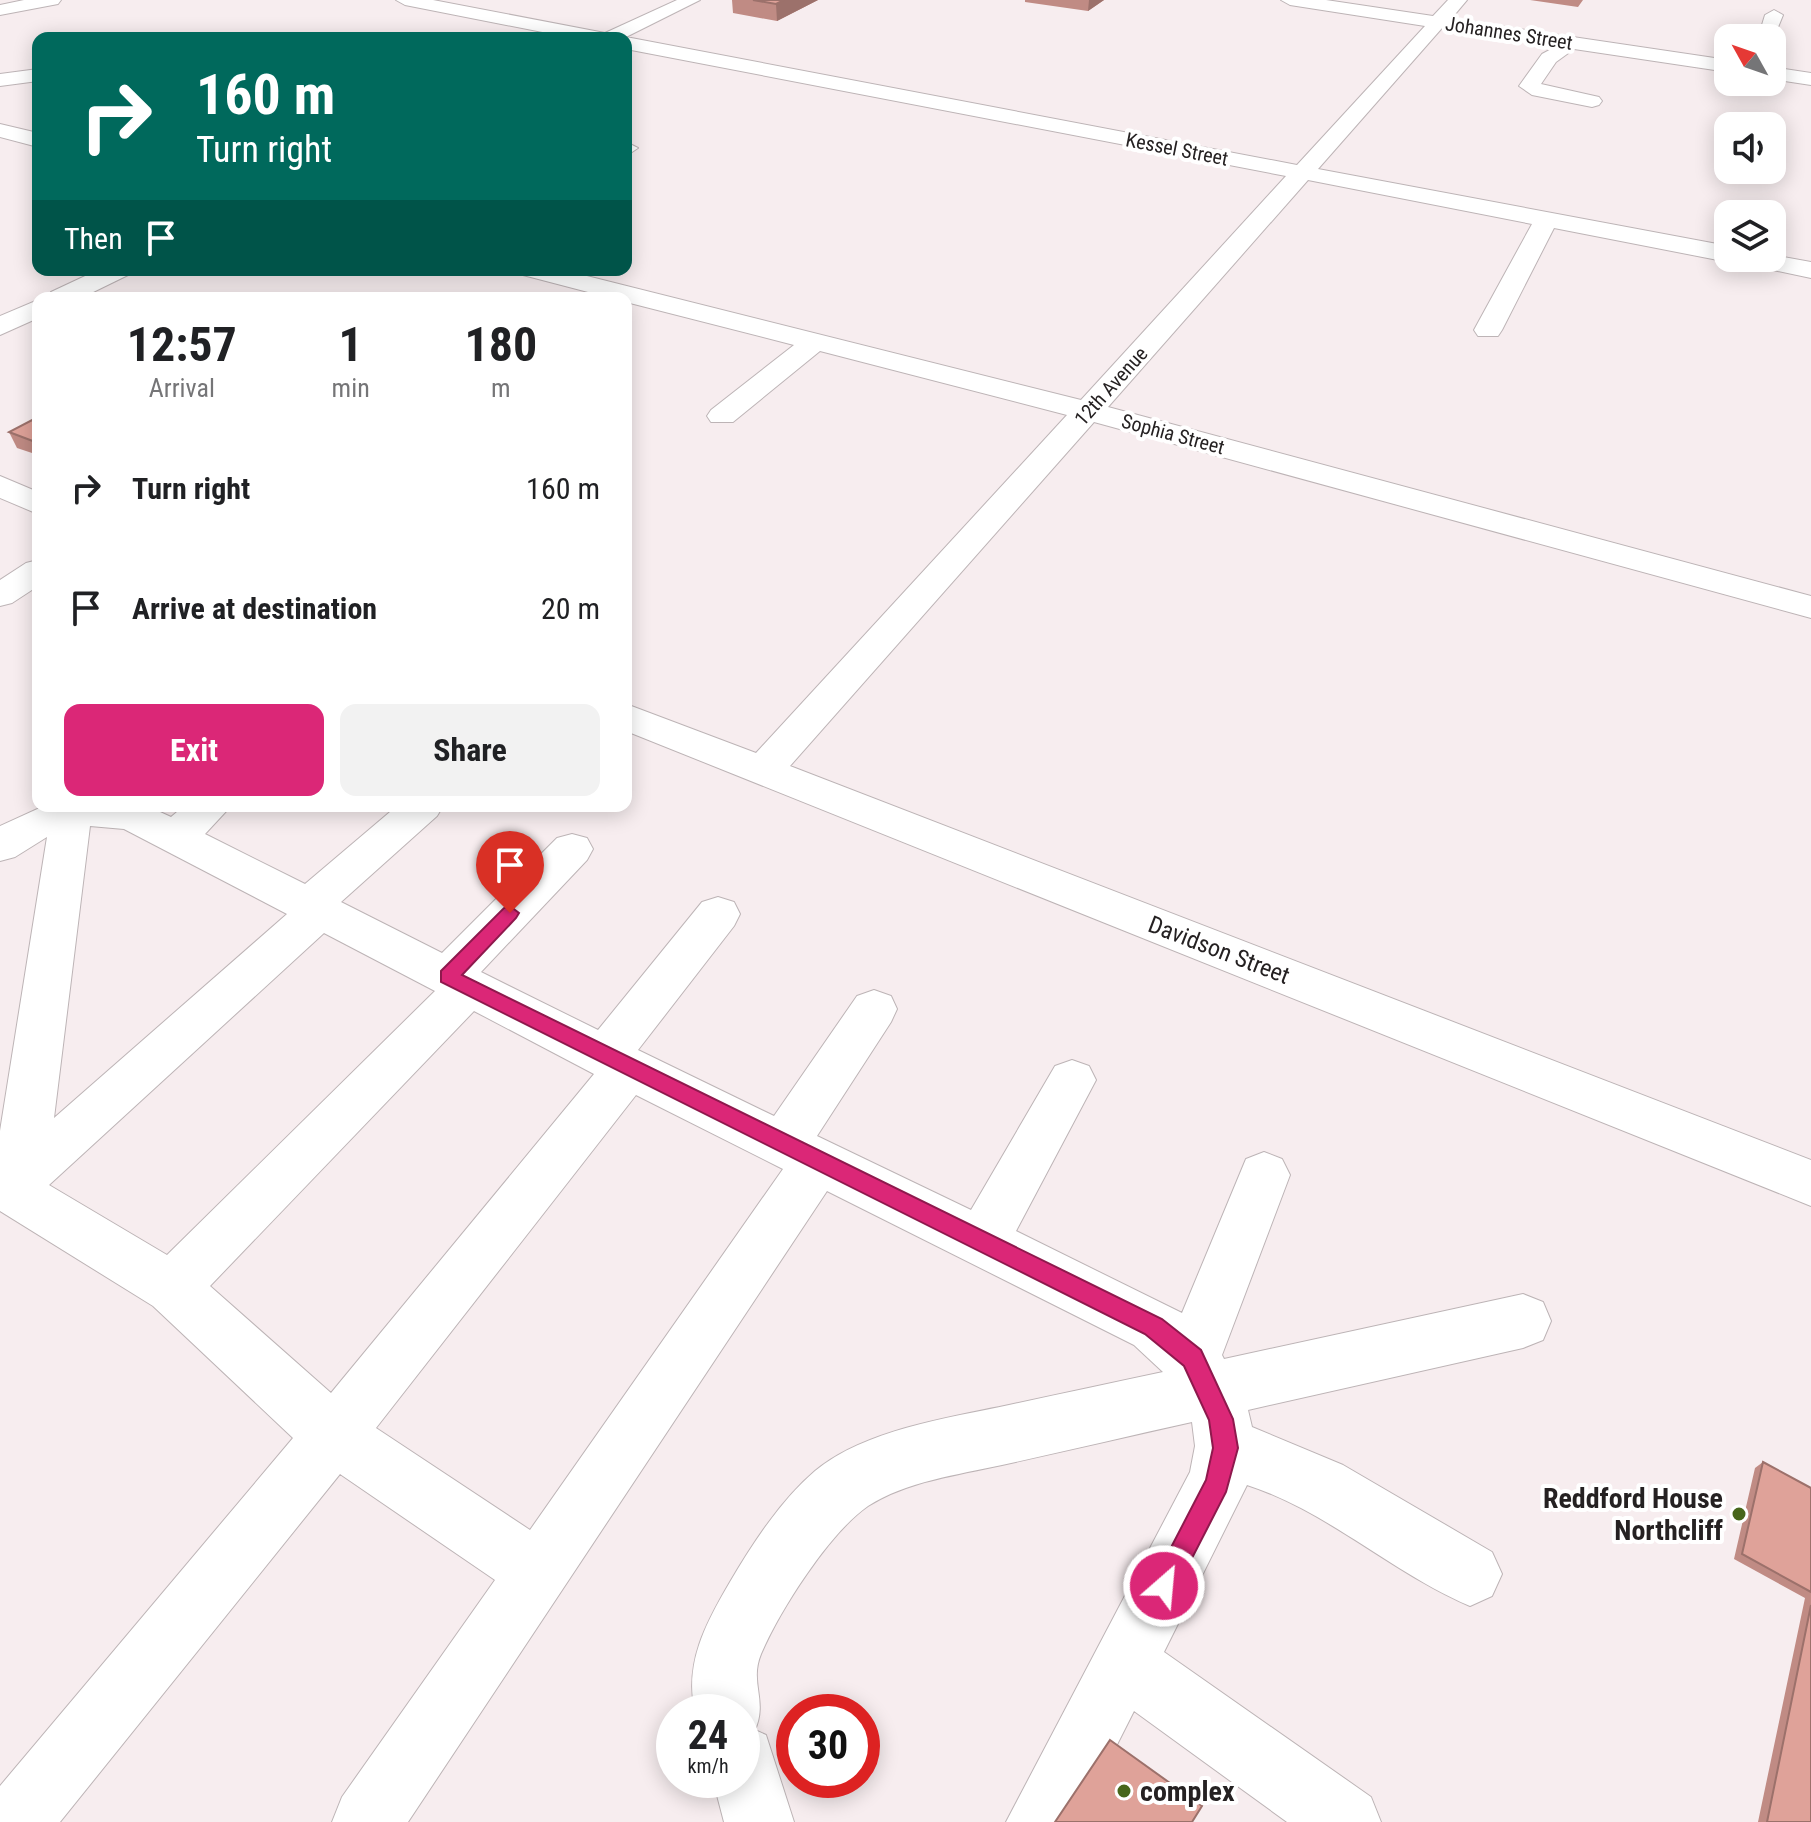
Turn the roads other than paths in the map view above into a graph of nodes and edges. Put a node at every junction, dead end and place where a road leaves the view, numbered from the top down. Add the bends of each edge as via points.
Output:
1 (52, 0) edge
2 (405, 0) edge
3 (691, 0) edge
4 (1290, 0) edge
5 (1458, 0) edge
6 (0, 10) edge
7 (1774, 15) dead end
8 (1437, 22) junction
9 (1771, 24) edge
10 (571, 32) edge
11 (623, 32) edge
12 (1569, 42) junction
13 (632, 44) edge
14 (1714, 64) edge
15 (1786, 75) edge
16 (32, 76) edge
17 (1811, 79) edge
18 (0, 80) edge
19 (1592, 101) dead end
20 (0, 130) edge
21 (32, 138) edge
22 (1300, 172) junction
23 (1546, 219) junction
24 (1714, 251) edge
25 (1786, 265) edge
26 (1811, 270) edge
27 (106, 276) edge
28 (556, 276) edge
29 (73, 292) edge
30 (618, 292) edge
31 (632, 295) edge
32 (19, 300) edge
33 (0, 327) edge
34 (1488, 330) dead end
35 (815, 342) junction
36 (1088, 411) junction
37 (722, 416) dead end
38 (9, 484) edge
39 (32, 500) edge
40 (32, 574) edge
41 (32, 581) edge
42 (0, 598) edge
43 (1811, 607) edge
44 (632, 719) edge
45 (763, 771) junction
46 (72, 812) edge
47 (82, 812) edge
48 (106, 812) edge
49 (417, 812) edge
50 (193, 821) edge
51 (0, 846) edge
52 (572, 849) dead end
53 (314, 908) junction
54 (718, 914) dead end
55 (458, 982) junction
56 (874, 1009) dead end
57 (617, 1062) junction
58 (1072, 1080) dead end
59 (801, 1152) junction
60 (1264, 1175) dead end
61 (1811, 1183) edge
62 (5, 1193) edge
63 (983, 1240) junction
64 (172, 1288) junction
65 (1523, 1321) dead end
66 (1200, 1373) junction
67 (334, 1435) junction
68 (1225, 1448) junction
69 (539, 1573) junction
70 (1470, 1574) dead end
71 (1124, 1663) junction
72 (725, 1694) edge
73 (753, 1798) edge
74 (15, 1822) edge
75 (367, 1822) edge
76 (759, 1822) edge
77 (1041, 1822) edge
78 (1346, 1822) edge

1 - 6 street
2 - 10 street
3 - 11 street
4 - 8 street, Johannes Street
5 - 8 street, 12th Avenue
7 - 9 street
8 - 12 street, Johannes Street
8 - 22 street, 12th Avenue
12 - 14 street, Johannes Street
12 - 19 street via 1549,58 1529,86
13 - 22 street, Kessel Street
15 - 17 street
16 - 18 street
20 - 21 street
22 - 23 street, Kessel Street
22 - 36 street, 12th Avenue
23 - 24 street, Kessel Street
23 - 34 street
25 - 26 street
27 - 29 street
28 - 30 street, Sophia Street
31 - 35 street, Sophia Street
32 - 33 street
35 - 36 street, Sophia Street
35 - 37 street
36 - 43 street, Sophia Street
36 - 45 street, 12th Avenue
38 - 39 street
40 - 42 street
41 - 42 street
44 - 45 street, Davidson Street
45 - 61 street, Davidson Street
46 - 51 street
47 - 62 street via 30,1113
48 - 50 street
49 - 53 street
50 - 53 street
52 - 55 street
53 - 55 street
53 - 62 street
54 - 57 street
55 - 57 street
55 - 64 street
56 - 59 street
57 - 59 street
57 - 67 street
58 - 63 street
59 - 63 street
59 - 69 street
60 - 66 street
62 - 64 street
63 - 66 street via 1154,1326
64 - 67 street
65 - 66 street
66 - 68 street via 1221,1419
66 - 72 street via 914,1455 838,1491 814,1516 738,1630 725,1663
67 - 69 street
67 - 74 street
68 - 70 street via 1312,1478
68 - 71 street via 1217,1483
69 - 75 street
71 - 77 street
71 - 78 street
73 - 76 street

